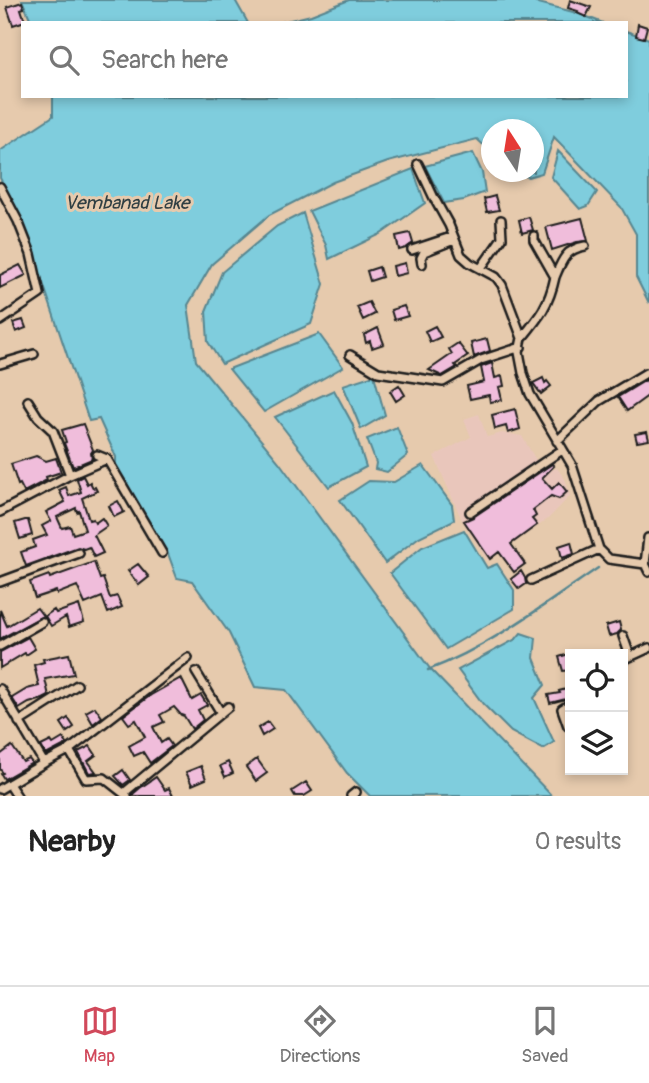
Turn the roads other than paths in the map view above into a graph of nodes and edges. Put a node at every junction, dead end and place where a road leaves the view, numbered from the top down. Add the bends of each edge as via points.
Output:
1 (418, 163) dead end
2 (0, 187) edge
3 (501, 220) dead end
4 (534, 236) dead end
5 (454, 239) junction
6 (585, 246) dead end
7 (412, 250) dead end
8 (422, 264) dead end
9 (481, 268) junction
10 (555, 277) junction
11 (0, 321) edge
12 (521, 343) junction
13 (34, 354) dead end
14 (350, 355) dead end
15 (0, 364) edge
16 (646, 373) dead end
17 (28, 401) dead end
18 (557, 441) junction
19 (562, 450) junction
20 (97, 455) dead end
21 (107, 459) junction
22 (70, 475) junction
23 (0, 512) edge
24 (470, 512) dead end
25 (648, 538) edge
26 (599, 549) junction
27 (79, 553) dead end
28 (162, 553) dead end
29 (647, 568) edge
30 (531, 580) dead end
31 (0, 582) edge
32 (42, 622) dead end
33 (623, 636) dead end
34 (0, 646) edge
35 (649, 648) edge
36 (625, 649) edge
37 (628, 658) edge
38 (188, 659) dead end
39 (196, 672) dead end
40 (77, 685) dead end
41 (0, 689) edge
42 (228, 707) dead end
43 (221, 713) junction
44 (19, 722) junction
45 (69, 750) junction
46 (44, 763) junction
47 (9, 784) junction
48 (0, 789) edge
49 (126, 794) edge
50 (17, 796) edge

1 - 5 street
2 - 11 street via 31,254 40,294
3 - 9 street via 502,238
4 - 10 street
5 - 7 street
5 - 8 street via 424,252
5 - 9 street via 461,255
6 - 10 street via 564,255
9 - 12 street via 502,285
10 - 12 street via 541,315
12 - 14 street via 443,382 378,372
12 - 18 street via 519,352 530,394
13 - 15 street
16 - 18 street via 599,401
17 - 22 street via 52,431
18 - 19 street
19 - 24 street
19 - 26 street via 572,465
20 - 21 street
21 - 22 street
21 - 28 street
22 - 23 street
25 - 29 street
26 - 29 street via 609,559
26 - 30 street
27 - 31 street
32 - 34 street
33 - 36 street
35 - 37 street
38 - 45 street
39 - 43 street
40 - 44 street
41 - 44 street
42 - 43 street
43 - 49 street
44 - 46 street
45 - 46 street
45 - 49 street via 86,779 104,778
46 - 47 street
47 - 48 street
47 - 50 street

